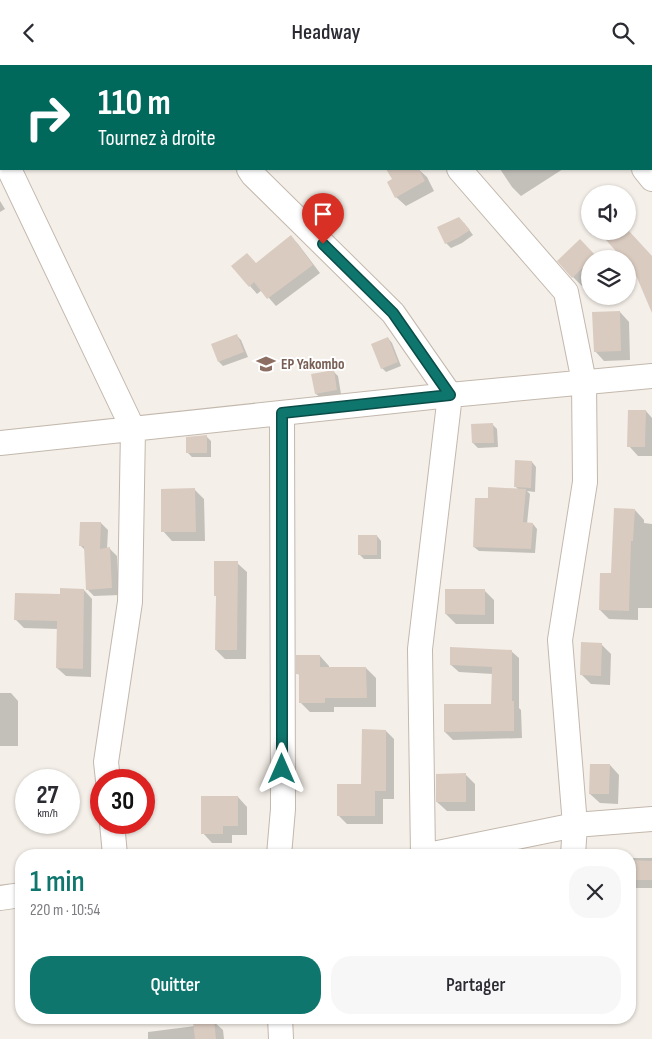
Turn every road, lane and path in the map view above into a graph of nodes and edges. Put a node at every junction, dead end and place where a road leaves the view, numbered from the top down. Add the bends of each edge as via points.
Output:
1 (9, 170) edge
2 (250, 170) edge
3 (460, 170) edge
4 (652, 376) edge
5 (584, 382) junction
6 (450, 395) junction
7 (282, 413) junction
8 (133, 429) junction
9 (0, 443) edge
10 (107, 769) edge
11 (652, 819) edge
12 (574, 825) junction
13 (113, 834) edge
14 (114, 849) edge
15 (279, 849) edge
16 (423, 849) edge
17 (457, 849) edge
18 (573, 849) edge
19 (15, 896) edge
20 (0, 898) edge
21 (280, 1024) edge
22 (281, 1039) edge

1 - 8 street
2 - 6 street via 393,313
3 - 5 street via 566,292
4 - 5 street
5 - 6 street
5 - 12 street via 585,482 560,640
6 - 7 street
6 - 16 street via 420,649
7 - 8 street
7 - 15 street
8 - 9 street
8 - 10 street via 130,602
11 - 12 street
12 - 17 street
12 - 18 street
13 - 14 street
19 - 20 street
21 - 22 street

